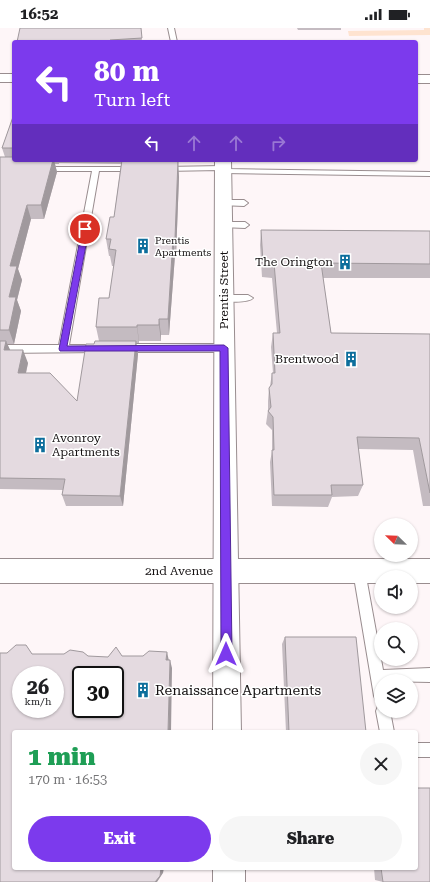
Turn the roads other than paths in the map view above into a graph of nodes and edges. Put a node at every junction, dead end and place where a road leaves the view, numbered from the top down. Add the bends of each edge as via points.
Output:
1 (171, 28) edge
2 (174, 40) edge
3 (0, 78) edge
4 (12, 78) edge
5 (418, 79) edge
6 (430, 79) edge
7 (223, 166) edge
8 (37, 168) edge
9 (96, 169) junction
10 (142, 169) edge
11 (157, 169) edge
12 (430, 174) edge
13 (224, 225) junction
14 (245, 225) dead end
15 (224, 298) junction
16 (248, 298) dead end
17 (224, 348) junction
18 (0, 349) edge
19 (63, 349) junction
20 (0, 571) edge
21 (226, 571) junction
22 (359, 571) junction
23 (430, 571) edge
24 (377, 674) edge
25 (418, 675) edge
26 (430, 675) edge
27 (384, 718) edge
28 (227, 730) edge
29 (386, 730) edge
30 (418, 750) edge
31 (430, 750) edge
32 (229, 870) edge
33 (229, 882) edge

1 - 2 lane
3 - 4 street
5 - 6 street
7 - 11 lane
7 - 12 lane
7 - 13 street, Prentis Street via 234,203
8 - 9 lane
9 - 10 lane
9 - 19 lane
13 - 14 lane
13 - 15 street, Prentis Street
15 - 16 lane
15 - 17 street, Prentis Street
17 - 19 lane
17 - 21 street, Prentis Street
18 - 19 lane
20 - 21 street, 2nd Avenue
21 - 22 street, 2nd Avenue
21 - 28 street, Prentis Street
22 - 23 street, 2nd Avenue
22 - 24 lane
25 - 26 lane
27 - 29 lane
30 - 31 lane
32 - 33 street

